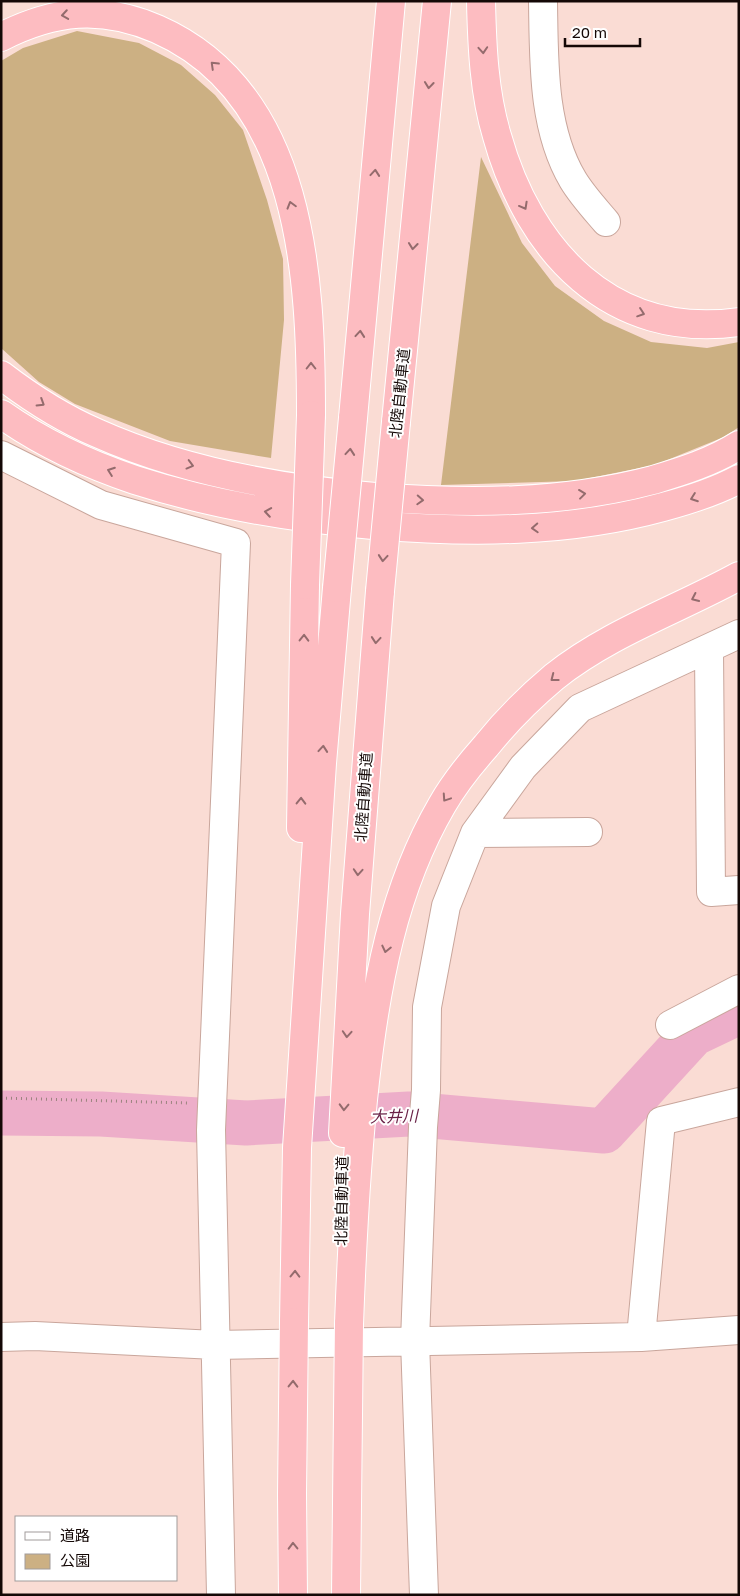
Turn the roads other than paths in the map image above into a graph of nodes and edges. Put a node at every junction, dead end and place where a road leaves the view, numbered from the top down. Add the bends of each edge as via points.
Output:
1 (392, 1) edge
2 (437, 1) edge
3 (481, 1) edge
4 (543, 1) edge
5 (1, 38) edge
6 (606, 222) dead end
7 (739, 322) edge
8 (1, 375) edge
9 (1, 414) edge
10 (739, 445) edge
11 (1, 455) edge
12 (739, 480) edge
13 (739, 576) edge
14 (739, 634) edge
15 (709, 650) junction
16 (588, 832) dead end
17 (474, 833) junction
18 (739, 890) edge
19 (739, 990) edge
20 (670, 1025) dead end
21 (300, 1060) junction
22 (357, 1062) junction
23 (739, 1102) edge
24 (344, 1325) junction
25 (739, 1330) edge
26 (1, 1337) edge
27 (641, 1338) junction
28 (415, 1341) junction
29 (215, 1345) junction
30 (221, 1595) edge
31 (293, 1595) edge
32 (338, 1595) edge
33 (346, 1595) edge
34 (424, 1595) edge

21 -> 1 highway, bridge via 337,588
2 -> 22 highway, 北陸自動車道, bridge via 366,758
3 -> 7 highway via 484,61 496,136 521,202 557,256 580,278 630,310 684,324 711,326
4 - 6 street via 546,81 554,137 573,180
21 -> 5 highway, bridge via 311,351 303,256 282,173 266,135 229,80 204,56 174,37 142,22 78,13 22,27
8 -> 10 highway via 62,417 141,450 228,475 335,493 450,501 587,493 626,487 701,465
12 -> 9 highway via 691,500 647,512 556,527 448,530 333,521 226,505 134,480 56,448
11 - 29 street via 101,505 236,543 212,1116
13 -> 22 highway via 626,632 555,676 524,703 467,769 442,803 405,882
14 - 15 street
15 - 17 street via 580,708 523,767
15 - 18 street via 711,892
16 - 17 street
17 - 28 street via 446,906 427,1006
19 - 20 street
31 -> 21 highway, bridge via 294,1322
22 -> 24 highway, 北陸自動車道 via 350,1152
23 - 27 street via 661,1121
24 - 32 highway, 北陸自動車道
24 - 33 highway, bridge
25 - 27 street
26 - 29 street
27 - 28 street
28 - 29 street
28 - 34 street
29 - 30 street

